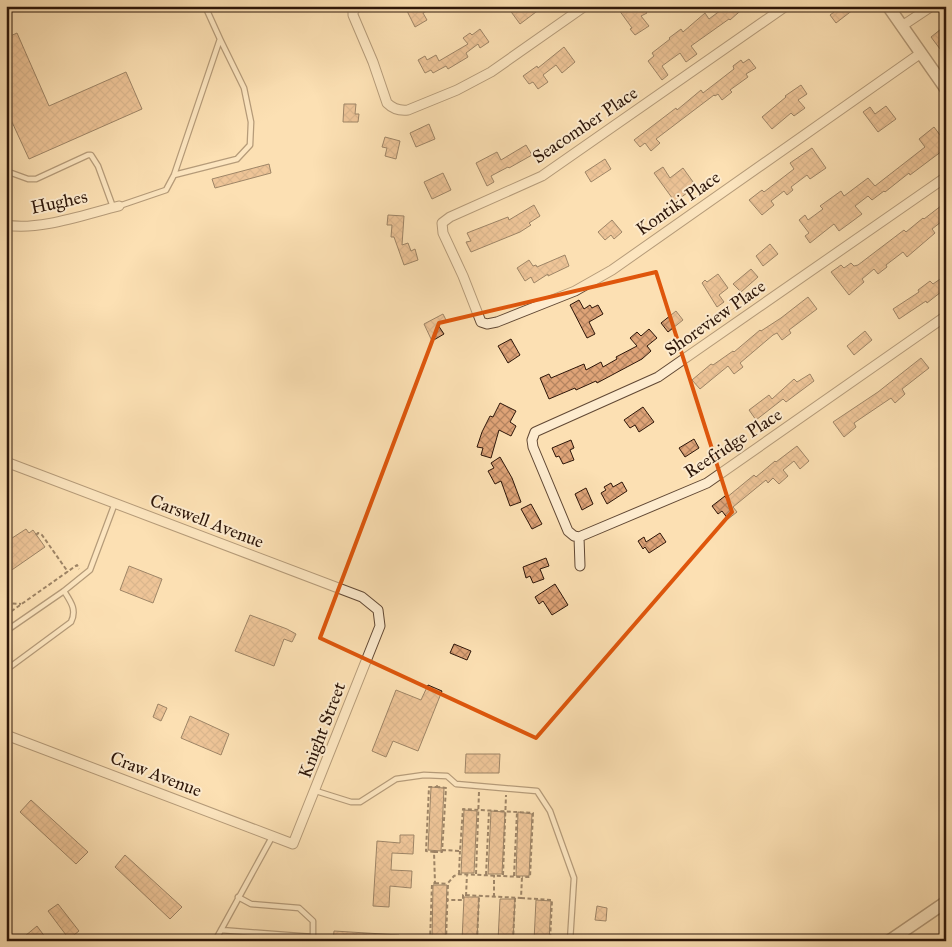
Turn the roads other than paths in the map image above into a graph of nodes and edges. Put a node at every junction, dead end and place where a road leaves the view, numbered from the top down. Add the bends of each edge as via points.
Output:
1 (205, 6) edge
2 (357, 6) edge
3 (585, 6) edge
4 (786, 6) edge
5 (888, 6) edge
6 (932, 6) edge
7 (902, 26) junction
8 (220, 39) junction
9 (921, 53) junction
10 (946, 89) edge
11 (6, 172) edge
12 (174, 175) junction
13 (946, 177) edge
14 (116, 206) junction
15 (6, 225) edge
16 (463, 276) joint
17 (946, 316) edge
18 (6, 462) edge
19 (115, 503) junction
20 (579, 537) junction
21 (580, 566) dead end
22 (64, 591) junction
23 (380, 626) joint
24 (6, 631) edge
25 (6, 670) edge
26 (6, 735) edge
27 (316, 791) junction
28 (272, 836) junction
29 (293, 844) joint
30 (238, 897) junction
31 (946, 902) edge
32 (221, 930) junction
33 (313, 939) edge
34 (215, 941) edge
35 (570, 941) edge
36 (889, 941) edge

1 - 8 lane
2 - 3 street via 354,15 387,103 396,110 408,110 491,72
4 - 16 street, Seacomber Place via 542,176 442,223 443,233
5 - 7 street
6 - 7 street
7 - 9 street
8 - 12 lane
8 - 12 lane via 244,88 251,122 250,145 237,159
9 - 10 street
9 - 16 street, Kontiki Place via 612,270 584,286 487,324 478,317
11 - 14 lane via 28,180 36,179 92,156
12 - 14 lane via 166,190
13 - 20 street, Shoreview Place via 658,377 535,432 533,447 568,531
14 - 15 street, Hughes via 39,225
17 - 20 street, Reefridge Place via 707,483
18 - 19 street, Carswell Avenue
19 - 22 lane via 90,570
19 - 23 street, Carswell Avenue via 362,596 378,610
20 - 21 street
22 - 24 lane
22 - 25 lane via 73,608 71,622
23 - 27 street, Knight Street
26 - 28 street, Craw Avenue
27 - 29 street, Knight Street
27 - 35 lane via 360,802 396,779 424,775 447,776 456,784 537,790 550,812 574,878
28 - 29 street, Craw Avenue
28 - 30 lane
30 - 32 lane
30 - 33 lane via 251,904 299,908 313,921
31 - 36 street
32 - 33 lane
32 - 34 lane

